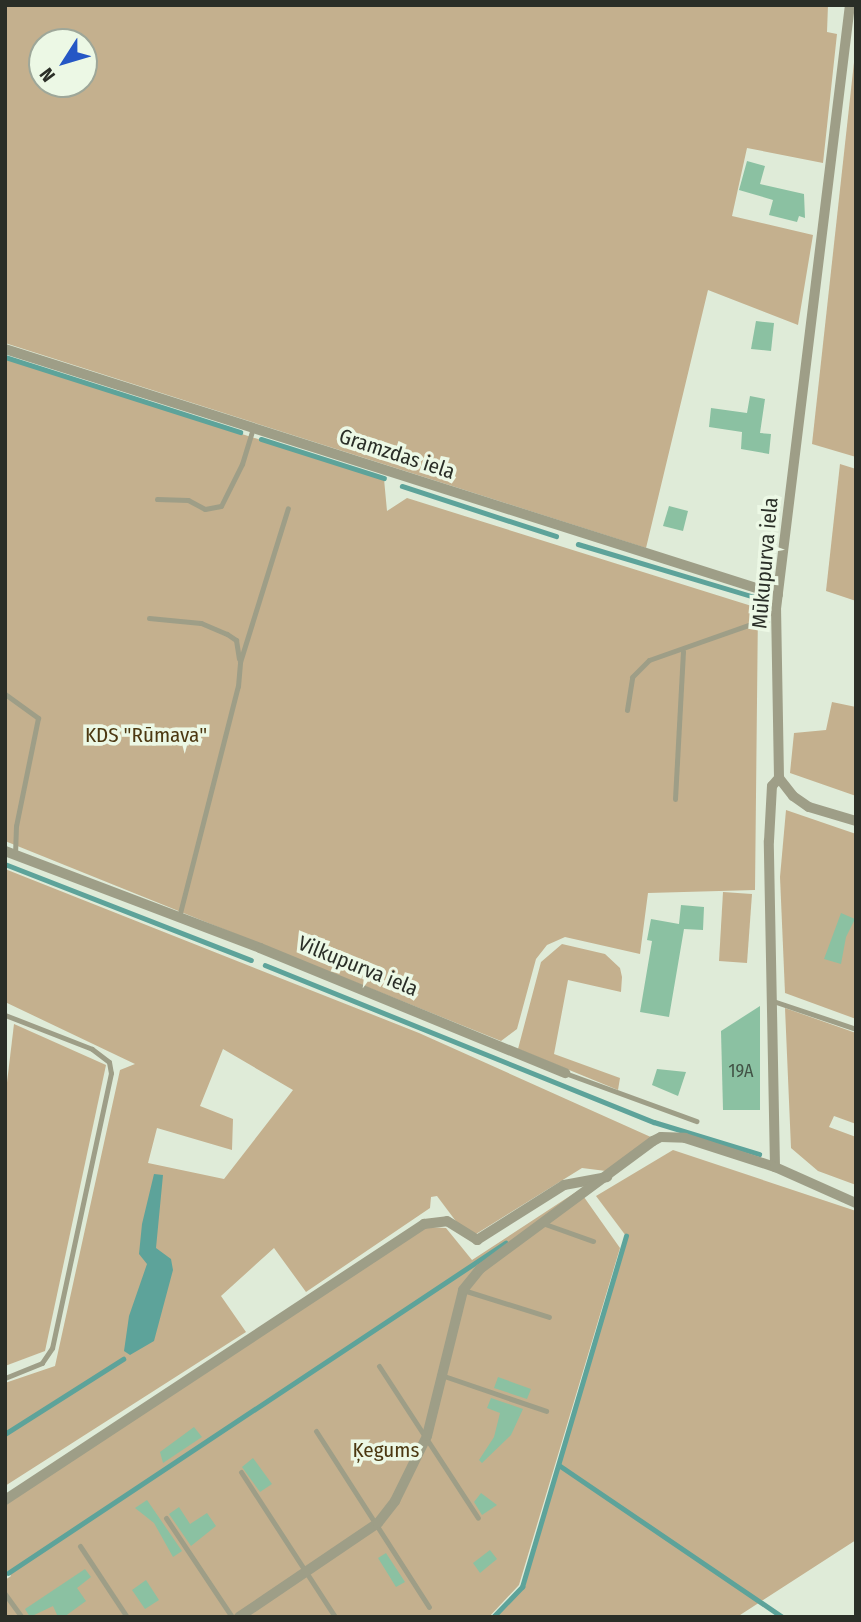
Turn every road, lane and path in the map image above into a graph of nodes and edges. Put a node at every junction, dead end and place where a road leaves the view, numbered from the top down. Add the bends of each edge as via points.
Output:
1 (850, 5) edge
2 (5, 349) edge
3 (253, 429) junction
4 (156, 499) dead end
5 (288, 508) dead end
6 (778, 595) junction
7 (776, 609) junction
8 (149, 618) dead end
9 (683, 651) junction
10 (240, 662) junction
11 (5, 694) edge
12 (627, 710) dead end
13 (779, 778) junction
14 (675, 799) dead end
15 (856, 821) edge
16 (10, 852) edge
17 (178, 917) junction
18 (773, 1001) junction
19 (5, 1015) edge
20 (856, 1030) edge
21 (565, 1073) joint
22 (696, 1121) dead end
23 (775, 1167) junction
24 (607, 1177) junction
25 (856, 1203) edge
26 (545, 1224) junction
27 (593, 1241) dead end
28 (463, 1290) junction
29 (549, 1317) dead end
30 (379, 1366) dead end
31 (444, 1376) junction
32 (5, 1378) edge
33 (546, 1411) dead end
34 (316, 1431) dead end
35 (427, 1436) junction
36 (241, 1472) dead end
37 (5, 1500) edge
38 (166, 1518) dead end
39 (478, 1518) dead end
40 (378, 1523) junction
41 (80, 1546) dead end
42 (307, 1573) junction
43 (5, 1594) edge
44 (429, 1607) dead end
45 (22, 1617) edge
46 (127, 1617) edge
47 (232, 1617) edge
48 (239, 1617) edge
49 (335, 1617) edge

1 - 6 street, Mūkupurva iela
2 - 3 street, Gramzdas iela
3 - 4 lane via 221,506 205,509 188,500
3 - 6 street, Gramzdas iela
5 - 10 lane
6 - 7 street, Mūkupurva iela
7 - 9 lane via 754,624
7 - 13 street, Mūkupurva iela
8 - 10 lane via 201,623 228,634 236,640
9 - 12 lane via 642,665 632,677
9 - 14 lane
10 - 17 lane via 238,686
11 - 16 lane via 38,718
13 - 15 street via 808,807
13 - 18 street, Mūkupurva iela via 772,786 769,841
16 - 17 street, Vilkupurva iela
17 - 21 street, Vilkupurva iela
18 - 20 lane
18 - 23 street, Mūkupurva iela
19 - 32 lane via 92,1049 109,1062 111,1073 52,1348 42,1363
21 - 22 lane, Vilkupurva iela
23 - 24 street via 685,1138 662,1137
23 - 25 street
24 - 26 street
24 - 37 street via 564,1185 477,1240 447,1221 424,1224
26 - 27 lane
26 - 28 street via 480,1269
28 - 29 lane
28 - 31 street
30 - 35 lane
31 - 33 lane
31 - 35 street
34 - 40 lane
35 - 39 lane
35 - 40 street via 395,1501
36 - 42 lane
38 - 47 lane
40 - 42 street
40 - 44 lane
41 - 46 lane
42 - 48 street
42 - 49 lane
43 - 45 lane

